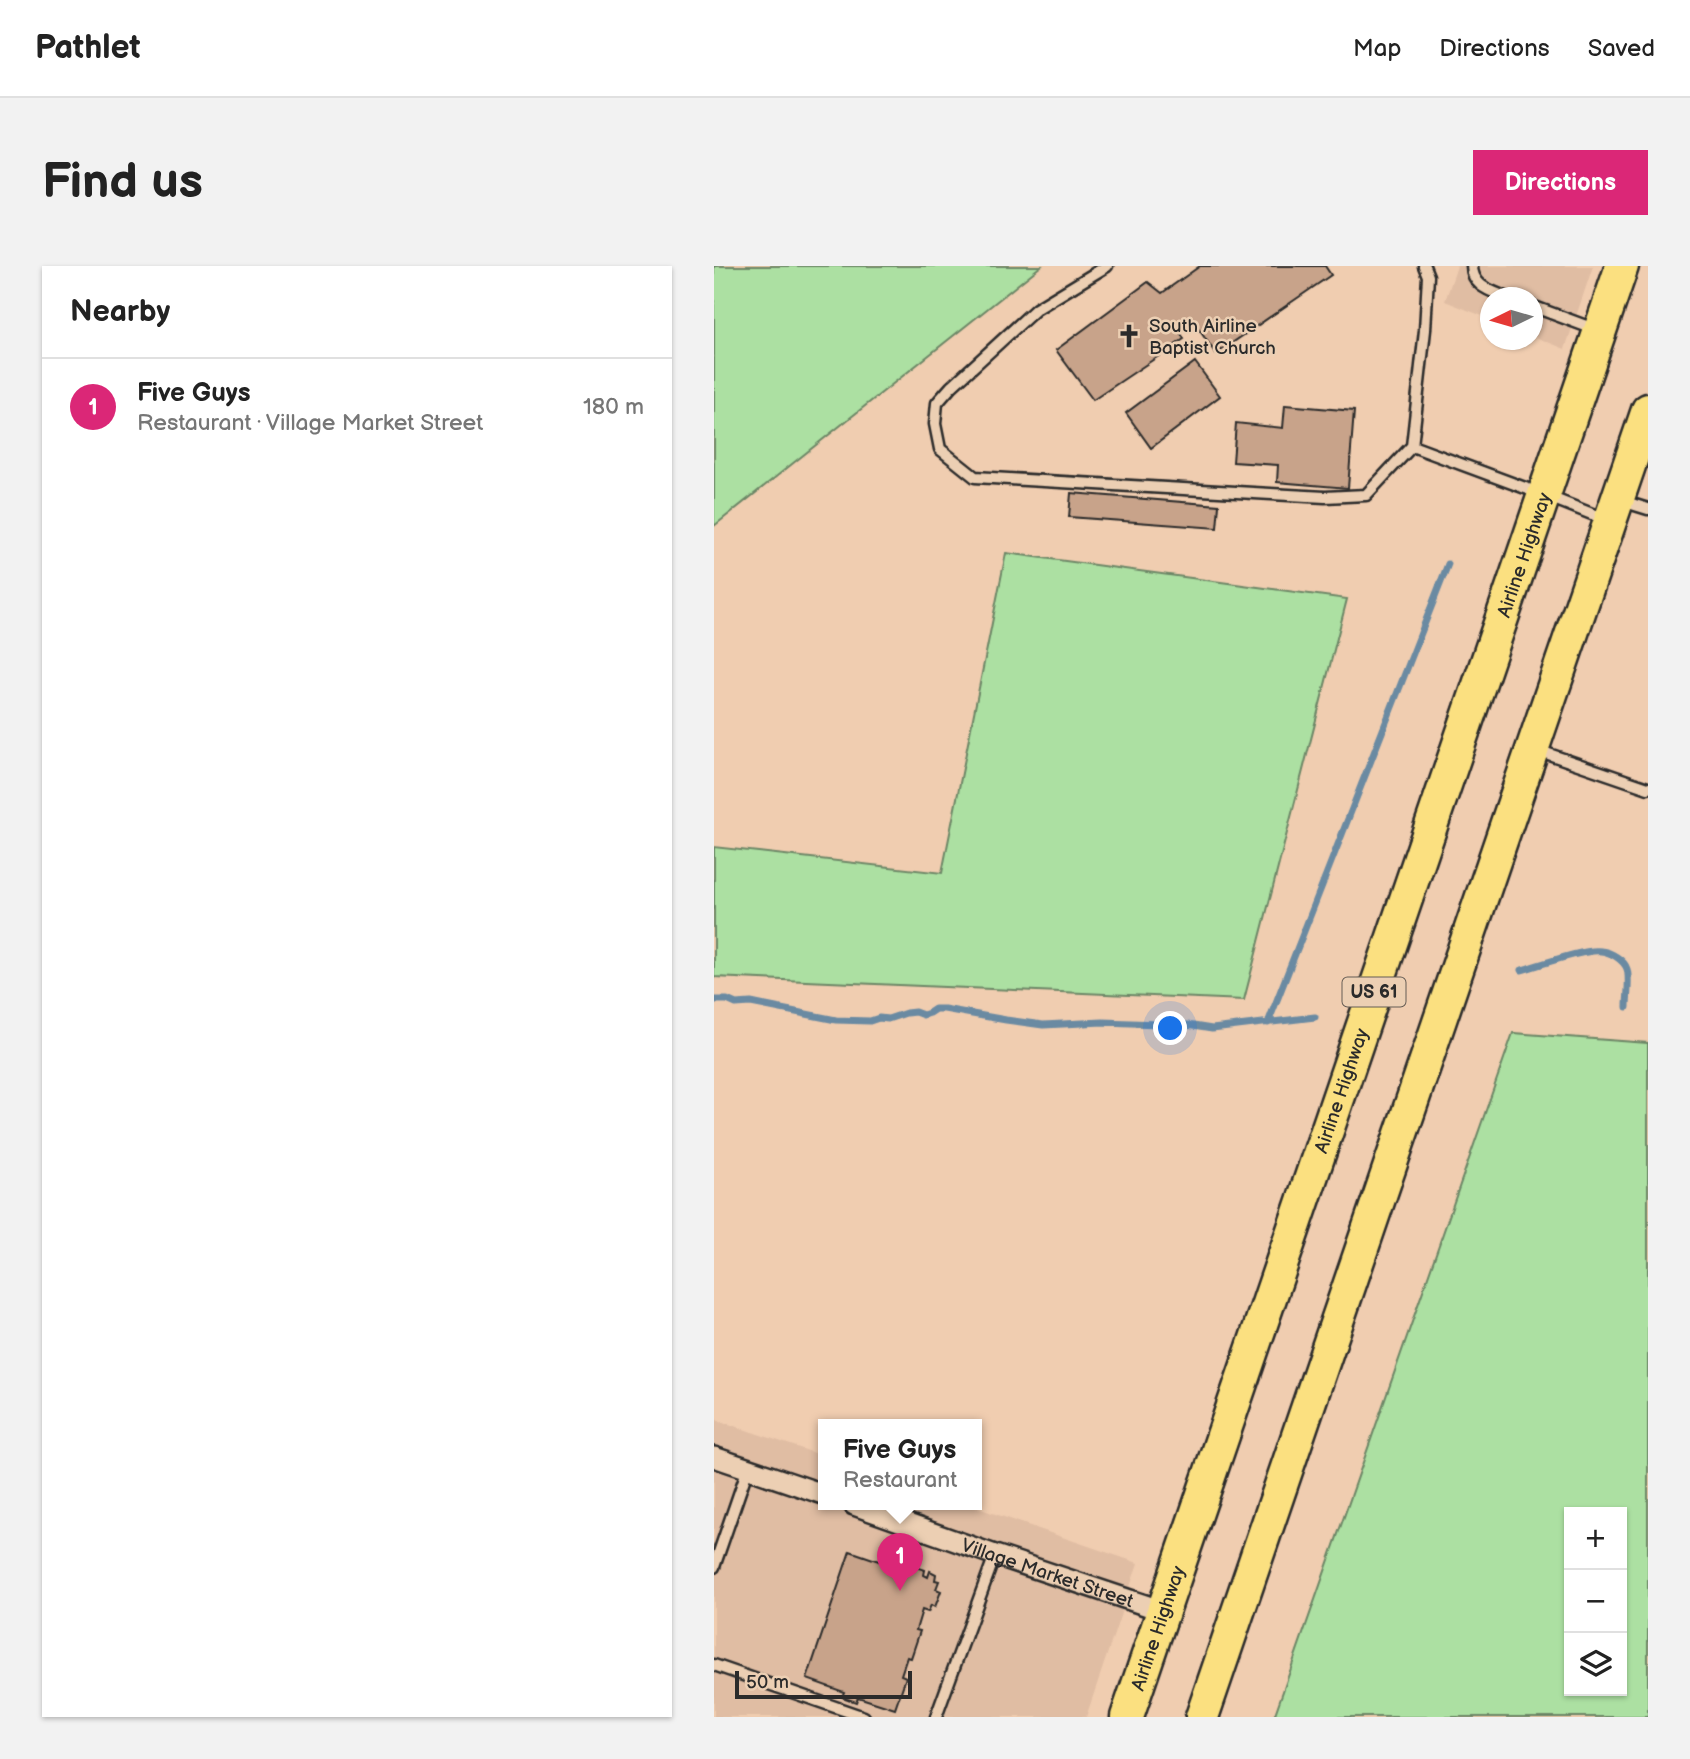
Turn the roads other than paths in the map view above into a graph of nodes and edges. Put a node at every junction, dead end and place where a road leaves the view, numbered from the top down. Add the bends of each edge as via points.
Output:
1 (1107, 266) edge
2 (1424, 266) edge
3 (1472, 266) edge
4 (1622, 266) edge
5 (1483, 287) edge
6 (1543, 310) edge
7 (1599, 331) junction
8 (1648, 410) edge
9 (1412, 446) junction
10 (1544, 495) junction
11 (1648, 509) edge
12 (1614, 511) junction
13 (1533, 749) junction
14 (1648, 788) edge
15 (714, 1457) edge
16 (748, 1468) junction
17 (818, 1492) edge
18 (868, 1510) edge
19 (995, 1555) junction
20 (714, 1567) edge
21 (1163, 1611) junction
22 (714, 1665) edge
23 (864, 1717) edge
24 (936, 1717) edge
25 (1127, 1717) edge
26 (1202, 1717) edge

1 - 9 lane via 1036,309 937,403 940,449 975,477 1325,497 1366,495
2 - 9 lane via 1428,276 1425,330
3 - 5 lane via 1476,282
4 - 7 highway, Airline Highway / US 61
6 - 7 lane
7 - 10 highway, Airline Highway / US 61
8 - 12 highway
9 - 10 lane
10 - 12 lane
10 - 21 highway, Airline Highway / US 61
11 - 12 lane
12 - 13 highway
13 - 14 lane
13 - 26 highway
15 - 16 street
16 - 17 street
16 - 20 lane
18 - 19 street, Village Market Street
19 - 21 street, Village Market Street
19 - 24 lane
21 - 25 highway, Airline Highway / US 61
22 - 23 lane

